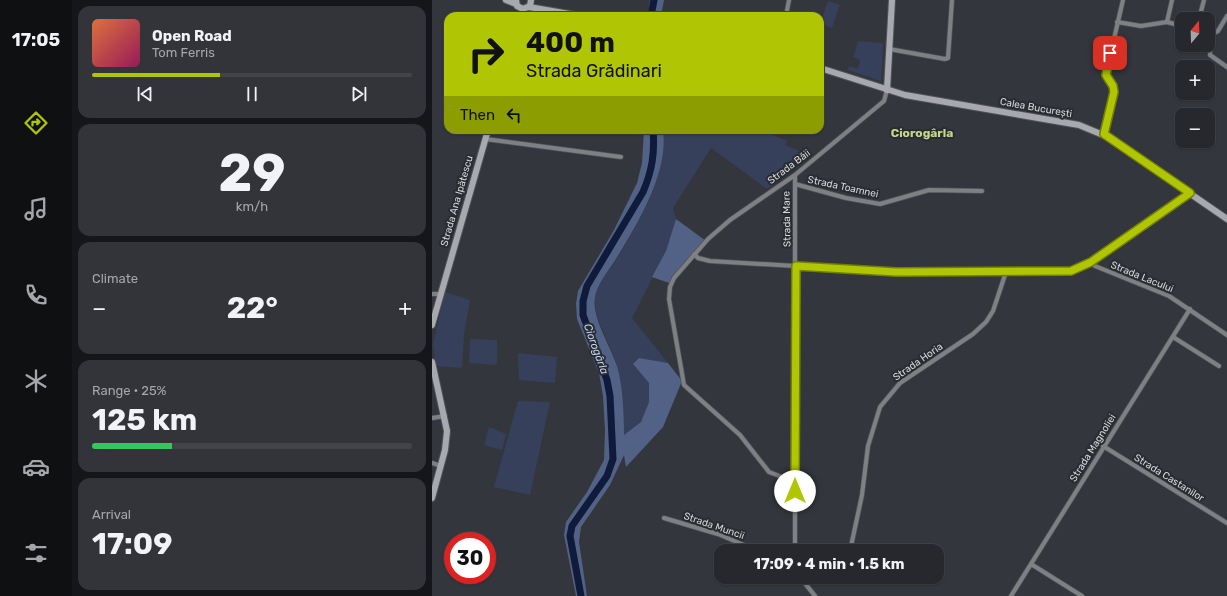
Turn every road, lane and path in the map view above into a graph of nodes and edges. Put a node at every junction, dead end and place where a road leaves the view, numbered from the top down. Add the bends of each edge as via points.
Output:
1 (506, 0) edge
2 (789, 0) edge
3 (892, 0) edge
4 (952, 0) edge
5 (1123, 0) edge
6 (1172, 0) edge
7 (1204, 0) edge
8 (516, 2) edge
9 (530, 3) edge
10 (522, 9) junction
11 (521, 12) edge
12 (560, 12) edge
13 (787, 12) edge
14 (1201, 12) edge
15 (1227, 16) edge
16 (1117, 22) junction
17 (1167, 22) junction
18 (1175, 24) edge
19 (1215, 32) edge
20 (889, 49) junction
21 (1210, 52) edge
22 (1227, 67) edge
23 (824, 69) edge
24 (888, 90) junction
25 (487, 134) edge
26 (1104, 134) junction
27 (485, 139) junction
28 (621, 157) dead end
29 (795, 174) junction
30 (795, 184) junction
31 (982, 191) dead end
32 (1190, 193) junction
33 (1227, 219) edge
34 (694, 254) junction
35 (1091, 262) junction
36 (796, 266) junction
37 (1006, 272) junction
38 (432, 294) edge
39 (440, 294) junction
40 (1190, 309) junction
41 (432, 325) edge
42 (1227, 335) edge
43 (1173, 336) junction
44 (432, 362) edge
45 (1219, 366) dead end
46 (444, 416) junction
47 (432, 418) edge
48 (1103, 446) junction
49 (432, 463) edge
50 (441, 466) junction
51 (795, 479) junction
52 (432, 498) edge
53 (664, 518) dead end
54 (1227, 523) edge
55 (742, 544) edge
56 (795, 544) edge
57 (852, 544) edge
58 (1031, 564) junction
59 (806, 584) edge
60 (815, 596) edge
61 (1011, 596) edge
62 (1082, 596) edge

1 - 8 main road
2 - 13 street
3 - 20 main road
4 - 20 street via 948,58
5 - 16 street
6 - 17 street
7 - 14 street
8 - 10 main road
9 - 10 main road
9 - 12 main road
10 - 11 main road
15 - 19 street
16 - 17 street via 1141,26
16 - 26 street via 1106,75 1114,92
17 - 18 street
20 - 24 main road
21 - 22 street via 1210,55
23 - 24 main road, Calea București
24 - 26 main road, Calea București via 1079,125
24 - 29 street, Strada Băii via 884,101
25 - 27 main road, Strada Ana Ipătescu
26 - 32 main road, Calea București
27 - 28 street
27 - 39 main road, Strada Ana Ipătescu
29 - 30 street, Strada Mare
29 - 34 street, Strada Băii via 730,220
30 - 31 street, Strada Toamnei via 880,204 929,190
30 - 36 street, Strada Mare
32 - 33 main road, Calea București
32 - 35 street
34 - 36 street via 698,258 710,261
34 - 51 street, Strada Băii via 674,278 669,299 684,385 743,439 769,472 775,476
35 - 37 street via 1071,271
35 - 40 street, Strada Lacului via 1095,266 1169,296
36 - 37 street via 896,272
36 - 51 street, Strada Mare
37 - 57 street, Strada Horia via 993,311 986,322 973,334 900,383 880,406 868,446 862,495
38 - 39 street
39 - 41 main road, Strada Ana Ipătescu
40 - 42 street, Strada Lacului via 1206,323
40 - 43 street, Strada Magnoliei
43 - 45 street
43 - 48 street, Strada Magnoliei
44 - 46 main road
46 - 47 street
46 - 50 main road via 447,437
48 - 54 street, Strada Castanilor
48 - 58 street, Strada Magnoliei
49 - 50 street
50 - 52 main road
51 - 56 street, Strada Mare
53 - 55 street, Strada Muncii
58 - 61 street, Strada Magnoliei
58 - 62 street
59 - 60 street

